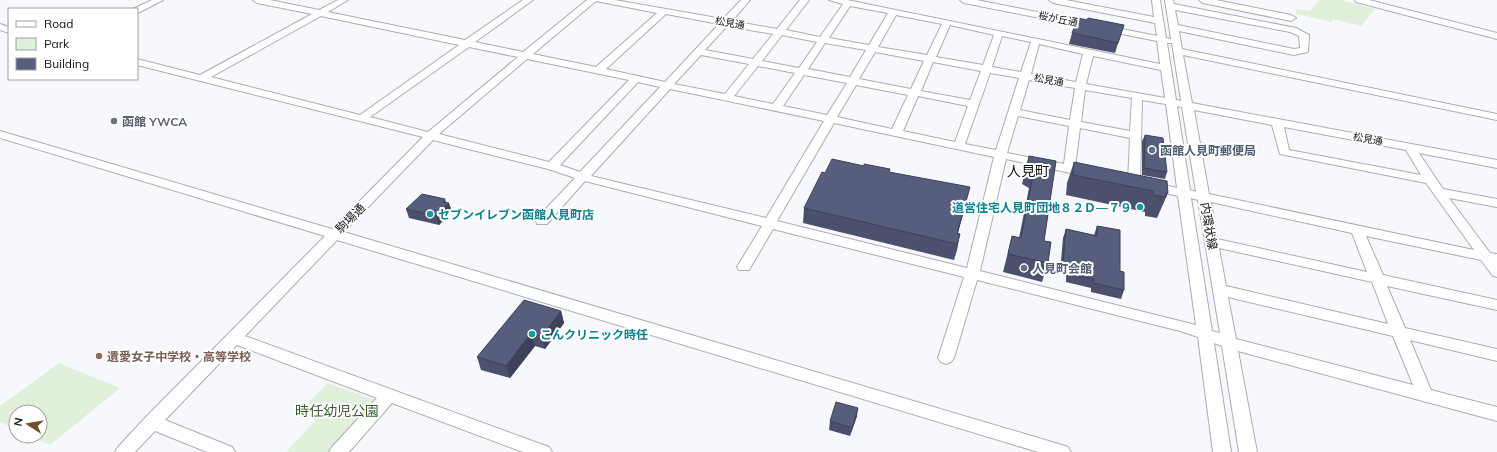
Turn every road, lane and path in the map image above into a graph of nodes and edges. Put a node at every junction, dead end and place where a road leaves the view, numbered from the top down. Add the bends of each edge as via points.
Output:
1 (159, 0) edge
2 (257, 0) edge
3 (344, 0) edge
4 (529, 0) edge
5 (592, 0) edge
6 (600, 0) edge
7 (746, 0) edge
8 (805, 0) edge
9 (833, 0) edge
10 (964, 0) edge
11 (1053, 0) edge
12 (1156, 0) edge
13 (1202, 0) edge
14 (1359, 0) edge
15 (848, 3) junction
16 (1169, 3) edge
17 (138, 10) edge
18 (664, 11) junction
19 (893, 12) junction
20 (319, 13) junction
21 (1291, 18) dead end
22 (1159, 21) junction
23 (726, 22) junction
24 (947, 22) junction
25 (1173, 27) junction
26 (780, 32) junction
27 (999, 33) junction
28 (1497, 36) edge
29 (822, 40) junction
30 (1036, 40) junction
31 (1162, 40) junction
32 (467, 44) junction
33 (1177, 46) junction
34 (872, 48) junction
35 (1089, 51) junction
36 (700, 52) junction
37 (525, 55) junction
38 (930, 59) junction
39 (138, 62) edge
40 (755, 62) junction
41 (1166, 68) junction
42 (988, 69) junction
43 (598, 71) junction
44 (801, 71) junction
45 (1025, 76) junction
46 (202, 78) junction
47 (636, 79) junction
48 (853, 81) junction
49 (669, 85) junction
50 (1080, 86) junction
51 (915, 93) junction
52 (1138, 96) junction
53 (727, 98) junction
54 (1171, 102) junction
55 (975, 104) junction
56 (1188, 105) junction
57 (776, 108) junction
58 (1015, 112) junction
59 (1497, 117) edge
60 (362, 118) junction
61 (831, 119) junction
62 (1277, 122) junction
63 (1075, 124) junction
64 (896, 133) junction
65 (0, 134) edge
66 (431, 136) junction
67 (1136, 136) junction
68 (959, 146) junction
69 (1409, 146) junction
70 (1001, 154) junction
71 (1497, 164) edge
72 (552, 166) junction
73 (1069, 168) junction
74 (1098, 175) edge
75 (582, 177) junction
76 (1120, 179) edge
77 (1430, 180) junction
78 (1134, 182) junction
79 (1439, 192) junction
80 (1185, 193) junction
81 (1205, 198) junction
82 (1497, 203) edge
83 (542, 221) dead end
84 (770, 223) junction
85 (1357, 229) junction
86 (334, 234) junction
87 (1212, 242) junction
88 (1491, 257) edge
89 (744, 267) dead end
90 (1497, 272) edge
91 (972, 274) junction
92 (1377, 278) junction
93 (1220, 290) junction
94 (1497, 305) edge
95 (1400, 331) junction
96 (1205, 334) junction
97 (233, 338) junction
98 (1230, 343) junction
99 (1497, 355) edge
100 (946, 358) dead end
101 (389, 396) junction
102 (1425, 396) junction
103 (1497, 414) edge
104 (152, 422) junction
105 (124, 452) edge
106 (226, 452) edge
107 (338, 452) edge
108 (544, 452) edge
109 (1062, 452) edge
110 (1222, 452) edge
111 (1249, 452) edge

1 - 17 street
2 - 20 street
3 - 20 street
4 - 32 street
5 - 37 street, 駒場通
6 - 18 street, 松見通
7 - 23 street
8 - 26 street
9 - 15 street
10 - 31 street, 桜が丘通
11 - 22 street
12 - 22 street, 内環状線
13 - 21 street
14 - 28 street
15 - 19 street
15 - 29 street
16 - 25 street, 内環状線
16 - 25 street via 1293,30 1304,35 1305,50 1294,52
18 - 23 street, 松見通
18 - 43 street
19 - 24 street
19 - 34 street
20 - 32 street
20 - 46 street
22 - 31 street, 内環状線
23 - 26 street, 松見通
23 - 36 street
24 - 27 street
24 - 38 street
25 - 33 street, 内環状線
26 - 29 street, 松見通
26 - 40 street
27 - 30 street
27 - 42 street
29 - 34 street, 松見通
29 - 44 street
30 - 35 street
30 - 45 street
31 - 33 street, 桜が丘通
31 - 41 street, 内環状線
32 - 37 street
32 - 60 street
33 - 56 street, 内環状線
33 - 59 street, 桜が丘通
34 - 38 street, 松見通
34 - 48 street
35 - 41 street
35 - 50 street
36 - 40 street
36 - 49 street
37 - 43 street
37 - 66 street, 駒場通
38 - 42 street, 松見通
38 - 51 street
39 - 46 street
40 - 44 street
40 - 53 street
41 - 54 street, 内環状線
42 - 45 street, 松見通
42 - 55 street
43 - 47 street
44 - 48 street
44 - 57 street
45 - 50 street, 松見通
45 - 58 street
46 - 60 street
47 - 49 street
47 - 72 street
48 - 51 street
48 - 61 street
49 - 53 street
49 - 75 street
50 - 52 street, 松見通
50 - 63 street
51 - 55 street
51 - 64 street
52 - 54 street, 松見通
52 - 67 street
53 - 57 street
54 - 56 street, 松見通
54 - 80 street, 内環状線
55 - 68 street
56 - 62 street, 松見通
56 - 81 street, 内環状線
57 - 61 street
58 - 63 street
58 - 70 street
60 - 66 street
61 - 64 street
61 - 84 street
62 - 69 street, 松見通
62 - 77 street via 1284,152
63 - 67 street
63 - 73 street
64 - 68 street
65 - 86 street
66 - 72 street
66 - 86 street, 駒場通
67 - 78 street
68 - 70 street
69 - 71 street, 松見通
69 - 77 street
70 - 73 street
70 - 91 street
72 - 75 street
73 - 74 street
75 - 83 street
75 - 84 street
76 - 78 street
77 - 79 street
78 - 80 street
79 - 82 street
79 - 88 street
80 - 81 street
80 - 96 street, 内環状線
81 - 85 street
81 - 87 street, 内環状線
84 - 89 street
84 - 91 street
85 - 88 street
85 - 92 street
86 - 97 street, 駒場通
86 - 109 street
87 - 92 street
87 - 93 street, 内環状線
88 - 90 street
91 - 96 street via 1183,326
91 - 100 street
92 - 94 street
92 - 95 street
93 - 95 street
93 - 98 street, 内環状線
95 - 99 street
95 - 102 street
96 - 98 street
96 - 110 street, 内環状線
97 - 101 street
97 - 104 street, 駒場通
98 - 102 street
98 - 111 street, 内環状線
101 - 107 street
101 - 108 street
102 - 103 street
104 - 105 street, 駒場通
104 - 106 street

